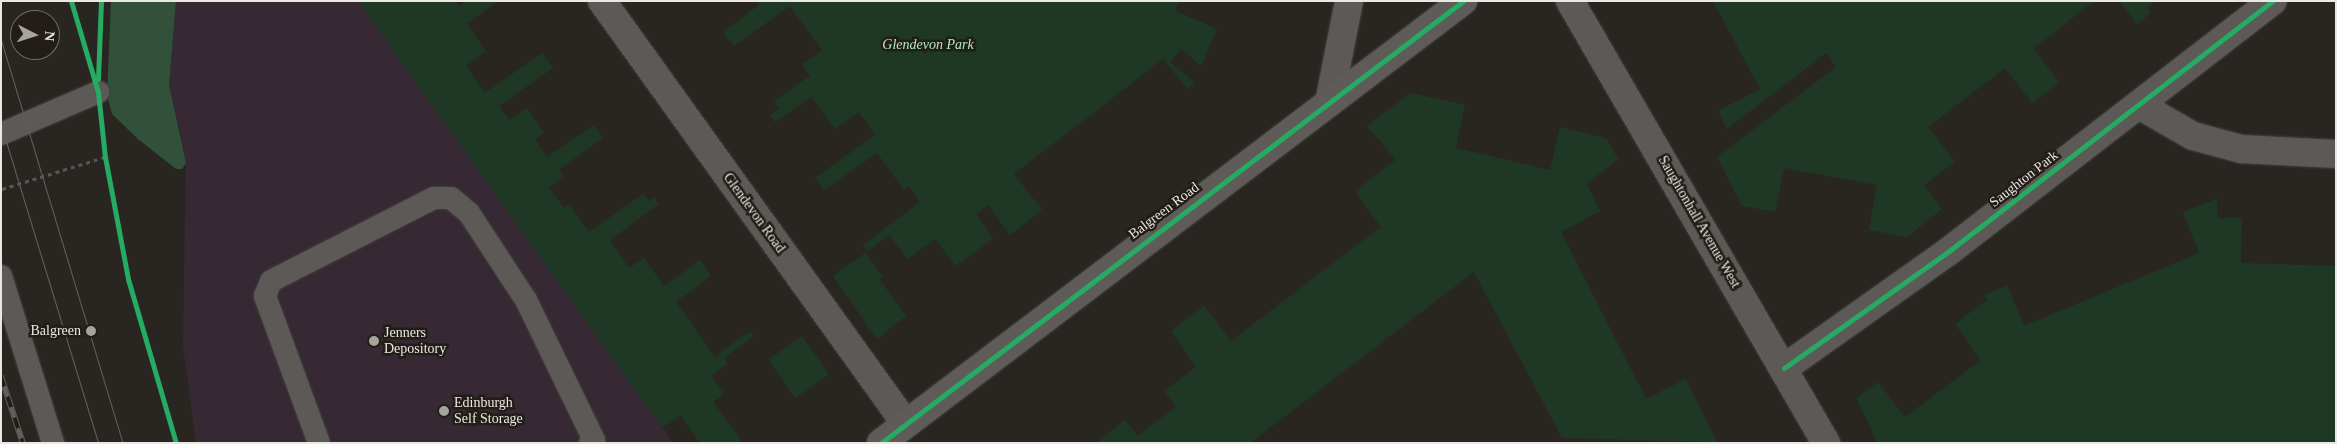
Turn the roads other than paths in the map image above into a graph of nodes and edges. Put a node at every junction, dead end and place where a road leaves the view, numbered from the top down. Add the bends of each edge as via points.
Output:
1 (602, 1) edge
2 (1349, 1) edge
3 (1463, 1) edge
4 (1570, 1) edge
5 (2273, 1) edge
6 (98, 92) dead end
7 (1329, 104) junction
8 (2139, 105) junction
9 (1, 134) edge
10 (2336, 154) edge
11 (1, 276) edge
12 (1784, 368) junction
13 (906, 424) junction
14 (53, 443) edge
15 (320, 443) edge
16 (590, 443) edge
17 (881, 443) edge
18 (1826, 443) edge

1 - 13 street, Glendevon Road
2 - 7 street
3 - 7 street, Balgreen Road
4 - 12 street, Saughtonhall Avenue West
5 - 8 street, Saughton Park
6 - 9 lane
7 - 13 street, Balgreen Road via 1201,197
8 - 10 street via 2193,136 2241,149
8 - 12 street, Saughton Park via 1949,251
11 - 14 lane
12 - 18 street, Saughtonhall Avenue West
13 - 17 street, Balgreen Road
15 - 16 lane via 265,296 271,281 434,198 450,198 469,213 526,300 594,440

